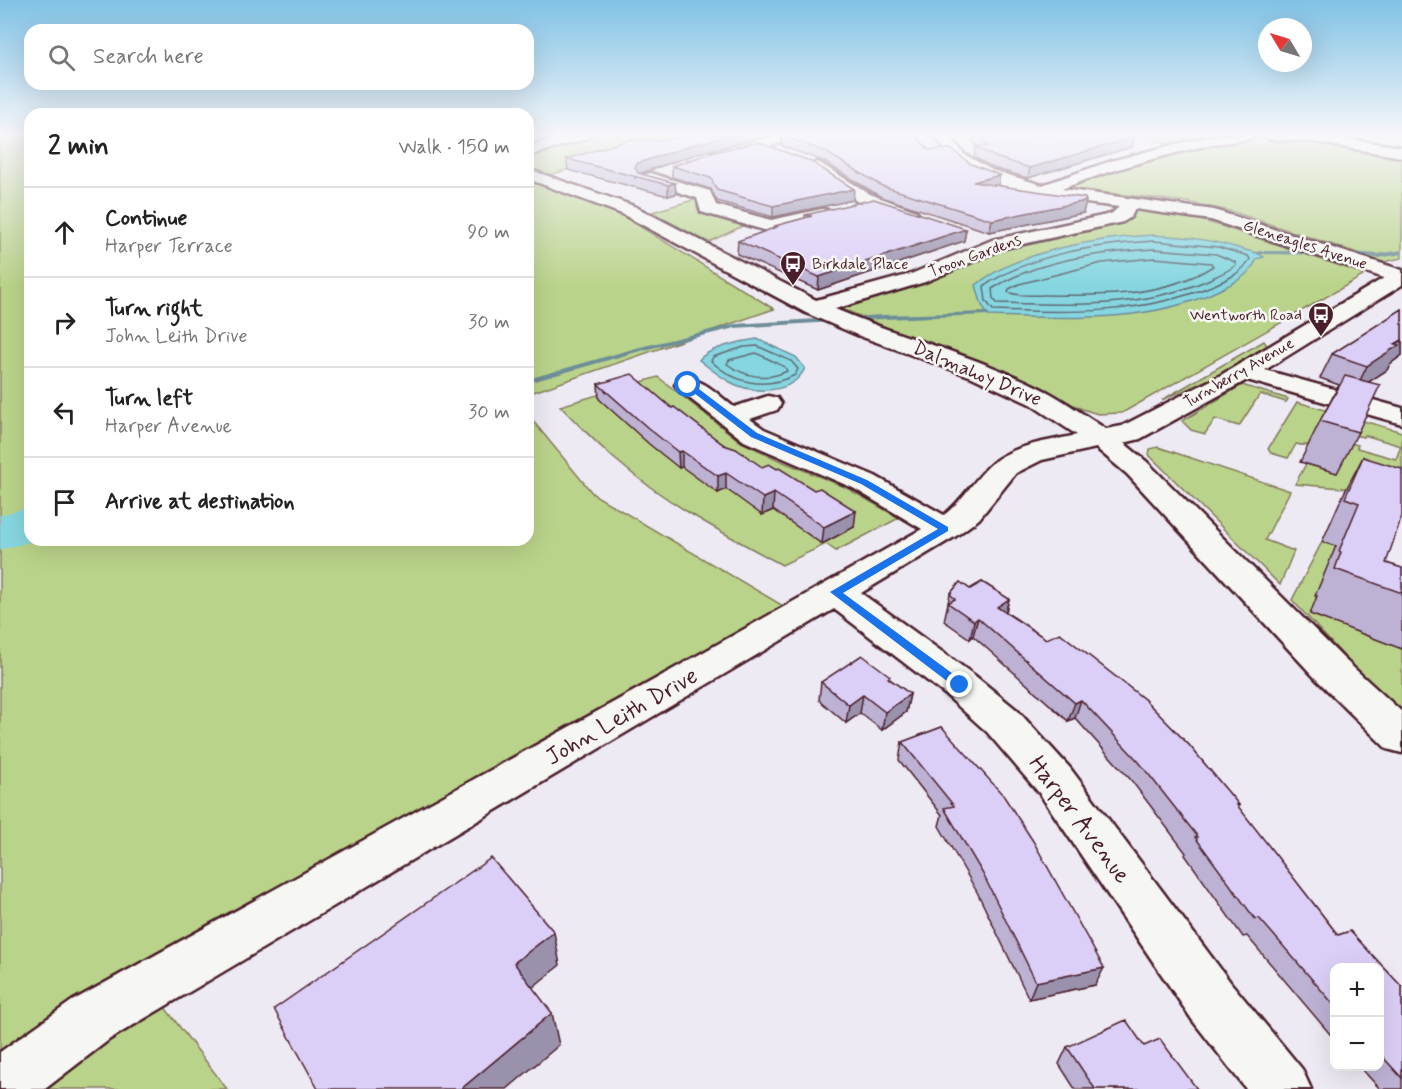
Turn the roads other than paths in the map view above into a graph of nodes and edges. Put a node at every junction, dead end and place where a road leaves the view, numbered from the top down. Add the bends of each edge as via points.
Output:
1 (577, 186) edge
2 (675, 186) edge
3 (847, 186) edge
4 (1028, 186) edge
5 (1054, 186) edge
6 (1042, 190) junction
7 (1129, 202) junction
8 (874, 203) junction
9 (924, 220) edge
10 (979, 237) dead end
11 (999, 244) junction
12 (1401, 276) edge
13 (814, 309) junction
14 (1245, 372) junction
15 (688, 385) dead end
16 (768, 404) dead end
17 (1402, 416) edge
18 (730, 417) junction
19 (1102, 439) junction
20 (945, 529) junction
21 (835, 592) junction
22 (1402, 737) edge
23 (0, 1087) edge
24 (1282, 1089) edge

1 - 13 street, Dalmahoy Drive via 602,192 628,210
2 - 8 street via 704,195 707,208 765,225 782,225
3 - 8 street
4 - 6 street, Gleneagles Avenue
5 - 6 street
6 - 7 street, Gleneagles Avenue
7 - 11 street, Troon Gardens via 1125,213 1117,218
7 - 12 street, Gleneagles Avenue via 1213,215
8 - 9 street
10 - 11 street
11 - 13 street, Troon Gardens via 918,278
12 - 14 street, Turnberry Avenue
13 - 19 street, Dalmahoy Drive via 1030,394
14 - 17 street
14 - 19 street, Turnberry Avenue via 1130,434
15 - 18 street
16 - 18 street
18 - 20 street via 754,435 864,482
19 - 20 street, John Leith Drive via 1033,453 1006,467 968,512
19 - 22 street, Dalmahoy Drive via 1137,468 1330,669
20 - 21 street, John Leith Drive
21 - 23 street, John Leith Drive via 91,1020
21 - 24 street, Harper Avenue via 1002,721 1055,781 1212,1002

